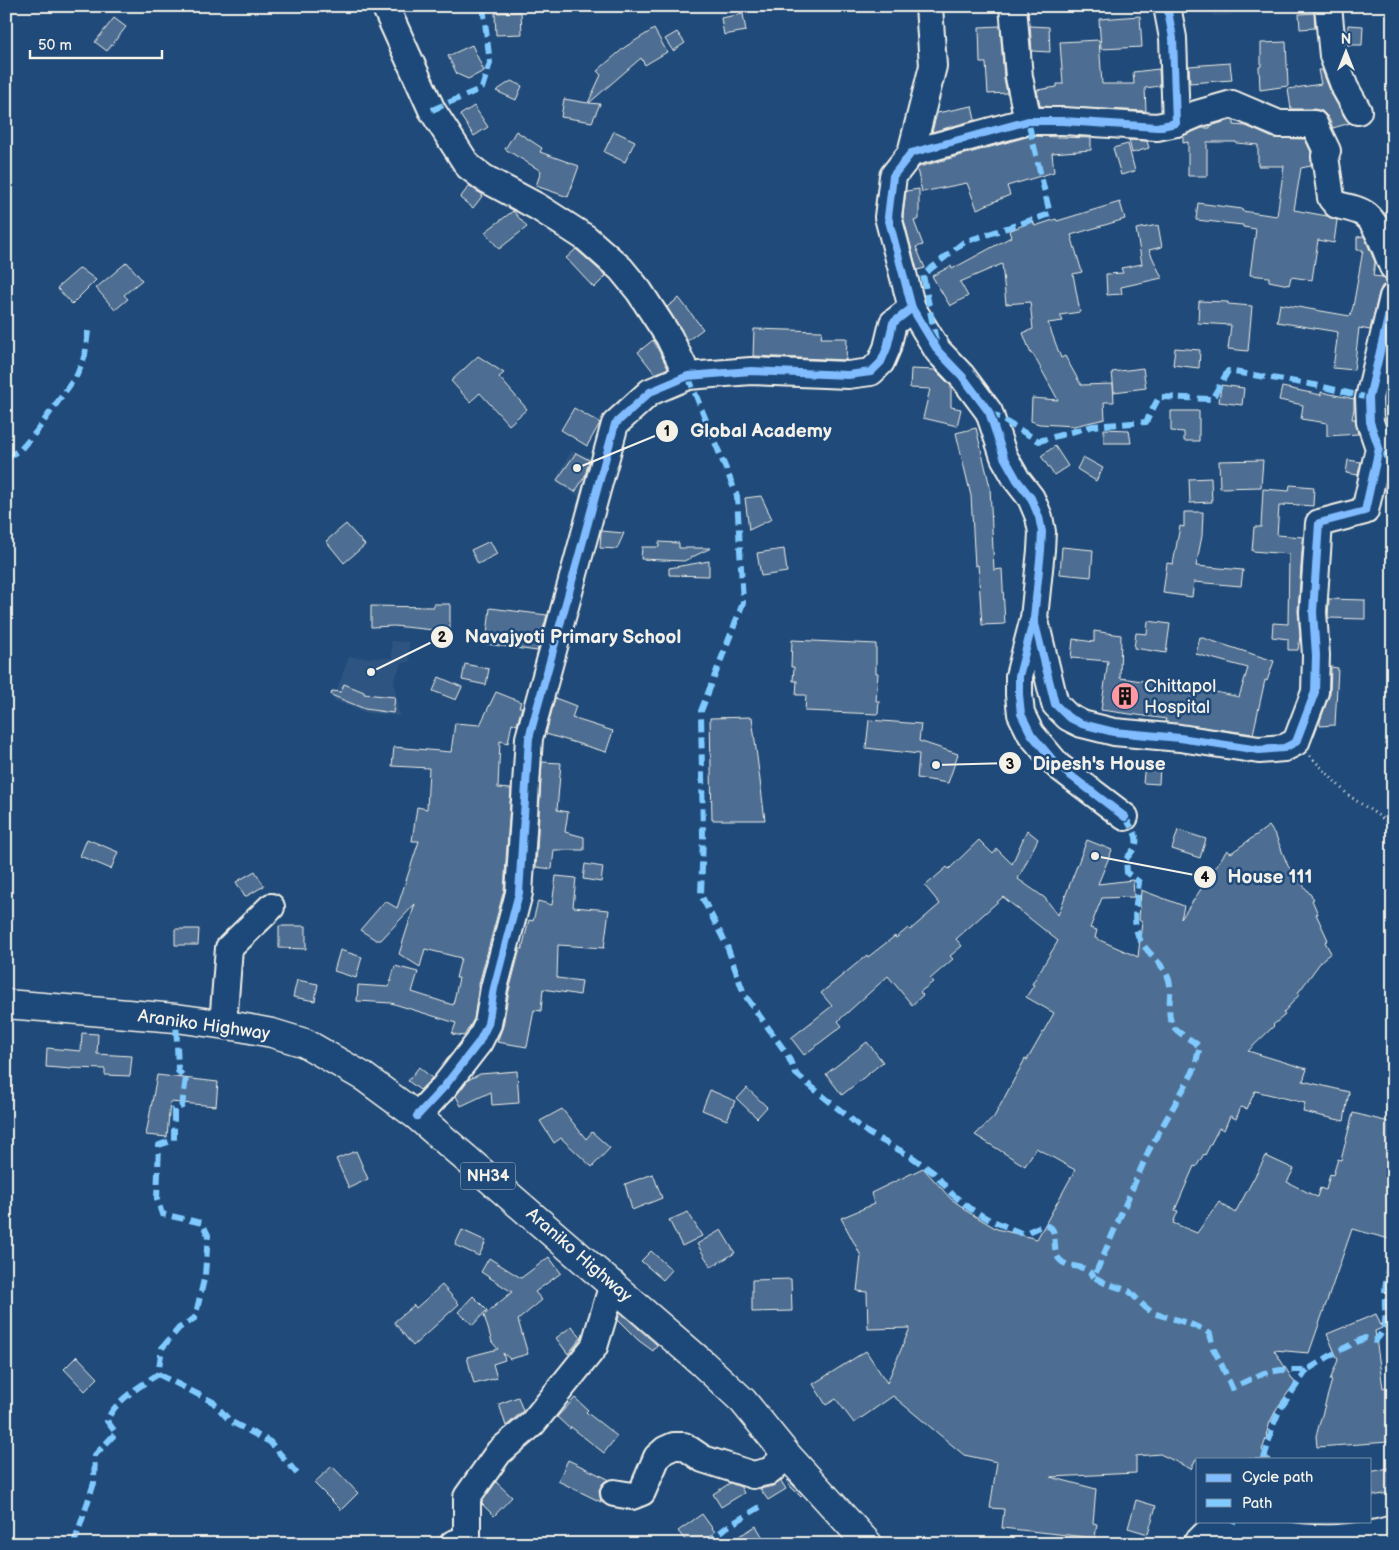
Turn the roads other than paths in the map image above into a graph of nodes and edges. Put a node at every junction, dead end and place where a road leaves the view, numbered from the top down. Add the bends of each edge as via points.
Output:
1 (385, 6) edge
2 (929, 6) edge
3 (1013, 6) edge
4 (1167, 6) edge
5 (1328, 6) edge
6 (1358, 111) dead end
7 (1028, 121) junction
8 (1176, 124) junction
9 (911, 153) junction
10 (1393, 267) edge
11 (1393, 297) edge
12 (912, 308) junction
13 (688, 376) junction
14 (1034, 618) junction
15 (1126, 817) dead end
16 (271, 907) dead end
17 (6, 1004) edge
18 (223, 1024) junction
19 (417, 1116) junction
20 (613, 1284) junction
21 (788, 1455) junction
22 (614, 1493) dead end
23 (1393, 1529) edge
24 (453, 1544) edge
25 (868, 1544) edge
26 (1196, 1544) edge

1 - 13 street via 432,110 468,166 586,238 621,269 639,290 669,337
2 - 9 street via 933,66
3 - 7 street via 1019,77
4 - 8 street via 1173,38
5 - 6 street via 1333,56
7 - 8 street via 1157,127
7 - 9 street
8 - 10 street via 1232,104 1279,124 1314,124 1327,151 1325,156 1332,198 1337,205 1366,214 1378,231
9 - 12 street via 892,176 888,217
11 - 14 street via 1369,398 1370,422 1378,448 1365,511 1319,523 1313,612 1315,692 1296,742 1284,748 1259,750 1114,732 1082,724 1055,704
12 - 13 street via 893,323 881,362 871,372 848,375 751,371
12 - 14 street via 938,351 989,412 1004,457 1031,498 1039,517 1042,532
13 - 19 street via 650,392 615,424 529,738 519,893 488,1024 479,1042
14 - 15 street via 1019,676 1021,714 1031,734 1058,766
16 - 18 street via 229,948
17 - 18 highway, Araniko Highway / NH34
18 - 19 highway, Araniko Highway / NH34 via 305,1043 364,1077
19 - 20 highway, Araniko Highway / NH34
20 - 21 highway, Araniko Highway / NH34 via 743,1401
20 - 24 street via 594,1346 532,1424 499,1452 467,1497 467,1538
21 - 22 street via 770,1471 754,1475 703,1459 684,1446 674,1446 657,1457 642,1492 632,1496
21 - 25 highway, Araniko Highway / NH34
23 - 26 street via 1309,1538 1233,1523 1219,1525

